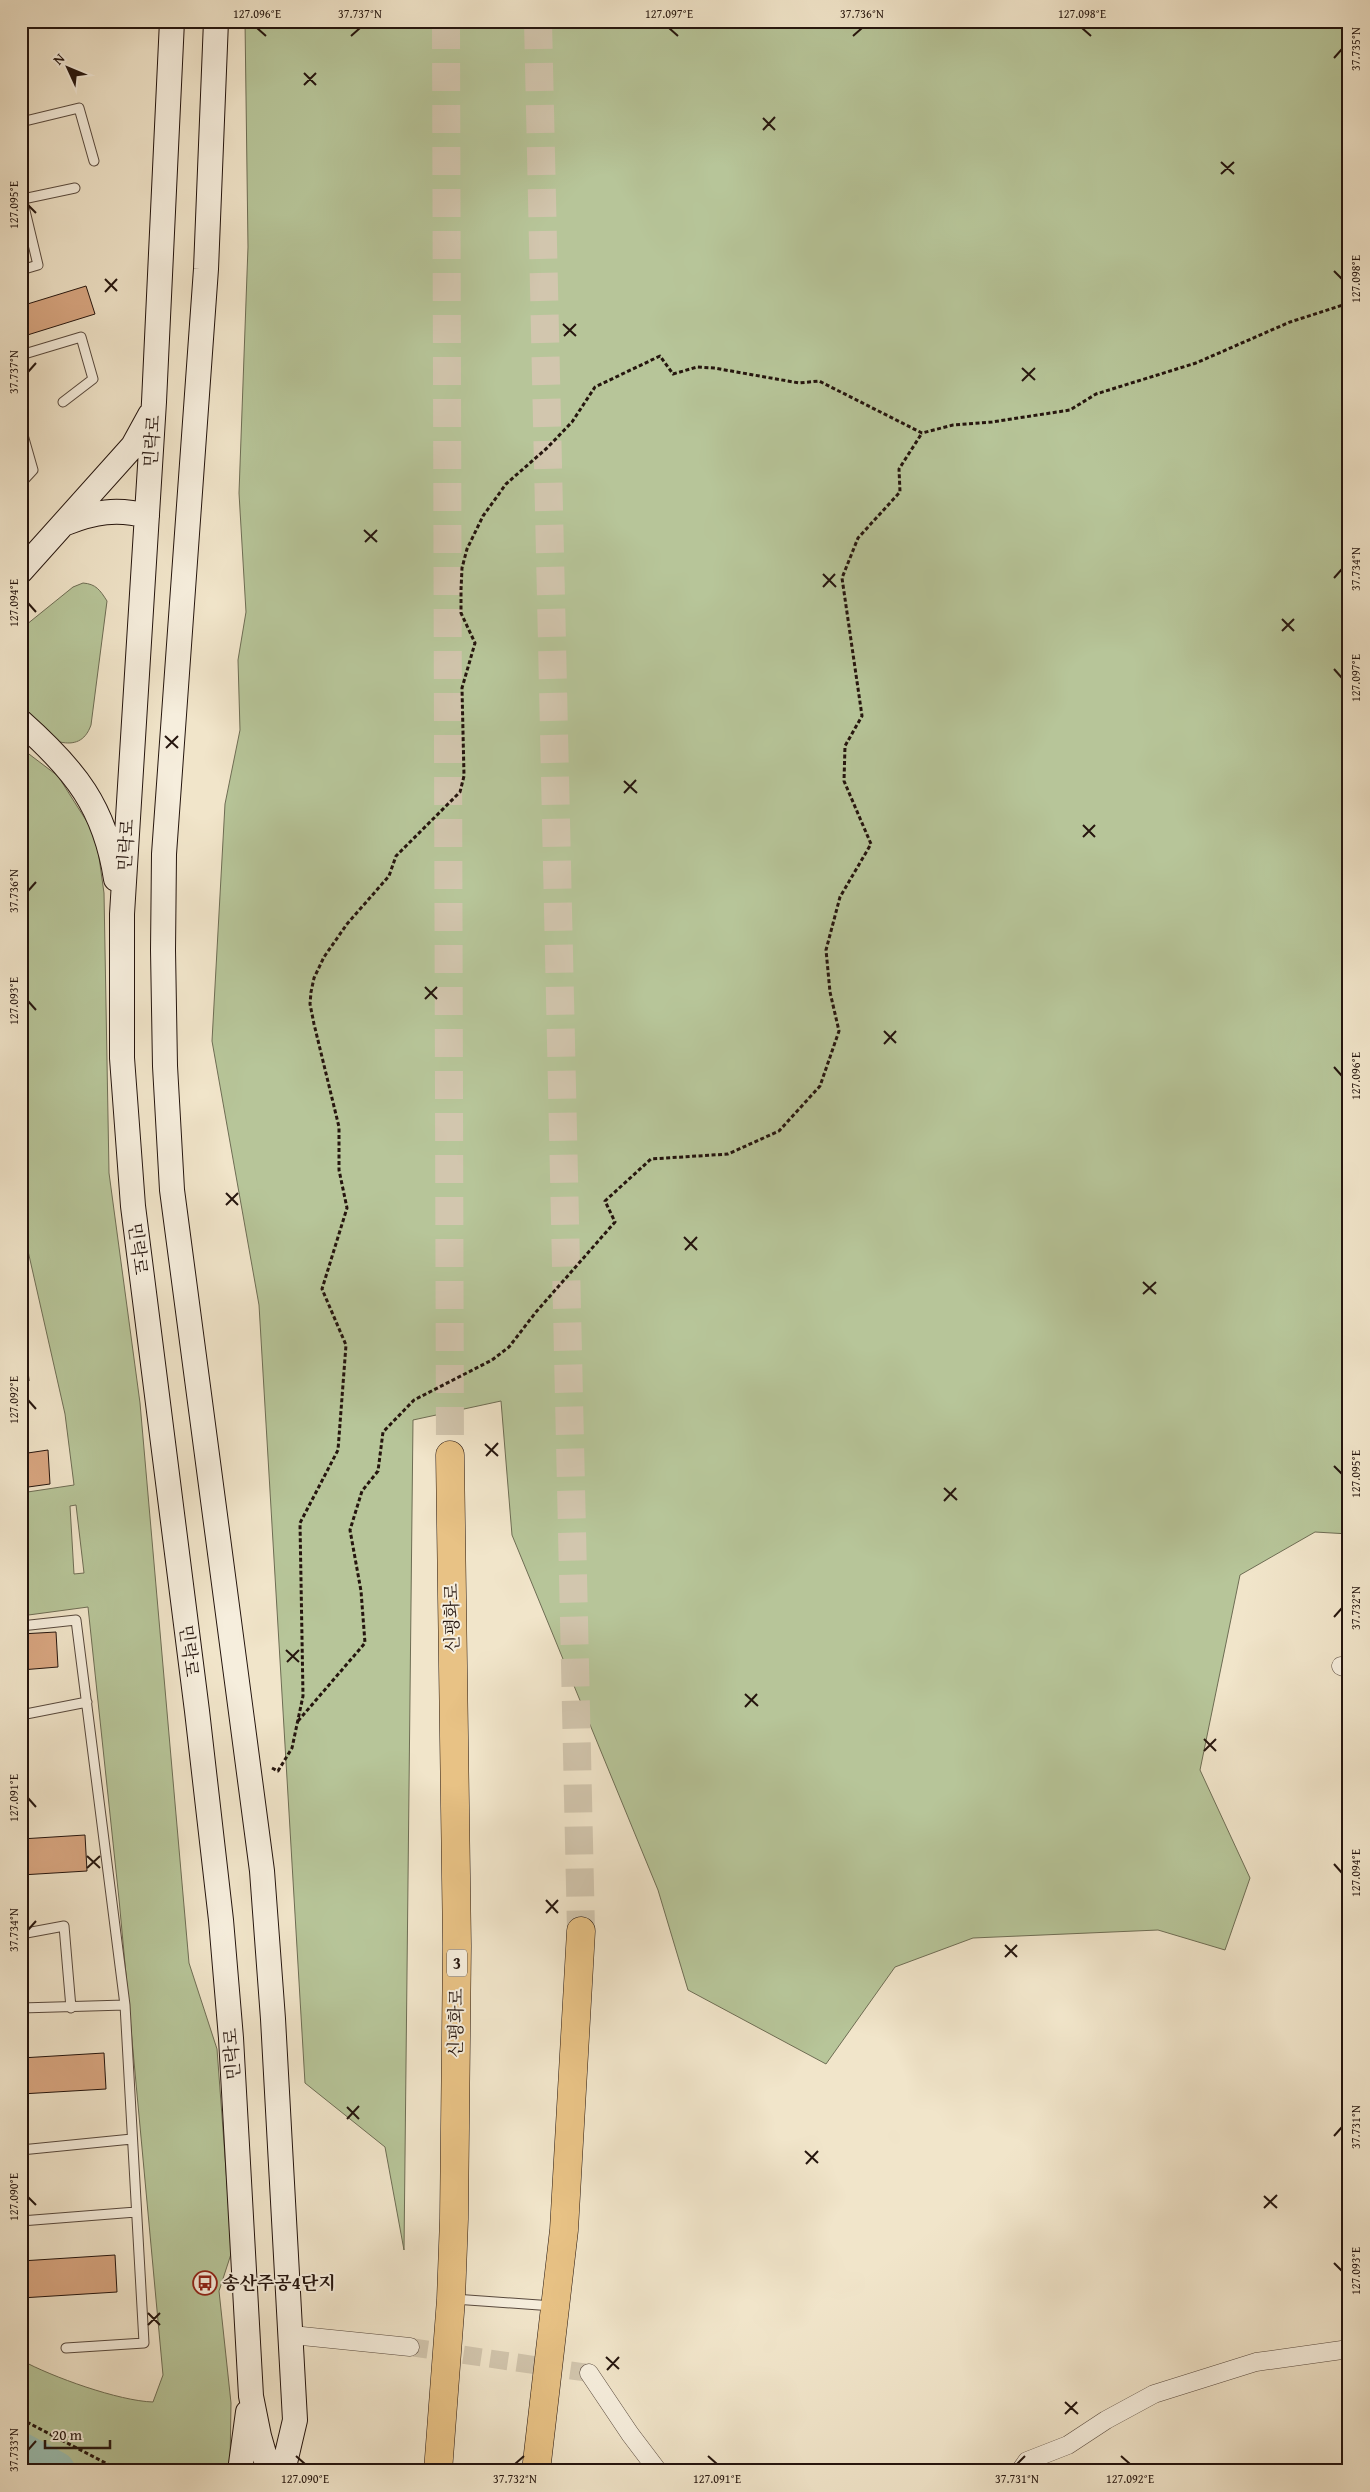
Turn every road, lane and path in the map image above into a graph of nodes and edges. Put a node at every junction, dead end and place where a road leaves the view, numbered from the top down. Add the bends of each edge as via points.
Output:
1 (172, 21) edge
2 (216, 21) edge
3 (21, 122) edge
4 (94, 162) dead end
5 (75, 188) dead end
6 (22, 197) edge
7 (21, 270) edge
8 (1349, 303) edge
9 (21, 355) edge
10 (63, 402) dead end
11 (154, 402) junction
12 (21, 428) edge
13 (922, 434) junction
14 (21, 483) edge
15 (147, 516) junction
16 (64, 524) junction
17 (21, 571) edge
18 (21, 722) edge
19 (122, 914) junction
20 (450, 1455) tunnel mouth
21 (21, 1626) edge
22 (87, 1702) junction
23 (21, 1715) edge
24 (298, 1722) junction
25 (248, 1759) junction
26 (581, 1931) tunnel mouth
27 (21, 1934) edge
28 (125, 2005) junction
29 (21, 2008) edge
30 (71, 2008) junction
31 (132, 2139) junction
32 (21, 2150) edge
33 (136, 2212) junction
34 (21, 2221) edge
35 (451, 2299) junction
36 (556, 2306) junction
37 (292, 2335) junction
38 (410, 2347) tunnel mouth
39 (66, 2348) dead end
40 (1349, 2349) edge
41 (589, 2373) dead end
42 (251, 2396) junction
43 (21, 2419) edge
44 (121, 2471) edge
45 (240, 2471) edge
46 (269, 2471) edge
47 (283, 2471) edge
48 (438, 2471) edge
49 (536, 2471) edge
50 (658, 2471) edge
51 (1020, 2471) edge

1 - 11 main road, 민락로
2 - 25 main road via 206,269 164,854 163,960 172,1190
3 - 4 lane via 79,108
5 - 6 lane
6 - 7 lane via 38,265
8 - 13 path via 1290,322 1196,363 1096,394 1070,410 953,425
9 - 10 lane via 81,337 94,379
11 - 15 main road, 민락로
11 - 16 main road via 143,431 133,446
12 - 14 lane via 34,470
13 - 24 path via 899,469 900,492 858,538 842,578 862,716 845,746 844,781 871,844 840,897 826,950 830,992 839,1031 820,1086 779,1131 728,1154 651,1159 605,1201 615,1222 509,1346 492,1360 414,1400 383,1432 378,1471 362,1491 350,1530 361,1591 365,1643
13 - 24 path via 818,381 799,383 714,368 692,368 672,374 660,356 595,387 572,422 506,484 472,536 462,568 460,590 461,613 475,643 462,688 464,776 460,792 396,856 389,876 347,924 324,957 311,992 314,1024 338,1127 340,1170 347,1208 322,1289 346,1345 338,1450 300,1523 303,1696
15 - 16 main road via 129,511 106,511 90,513
15 - 19 main road, 민락로
16 - 17 main road
18 - 19 main road via 75,776 91,799 113,860
19 - 42 main road, 민락로 via 122,1058 133,1206 221,1920 231,2038
20 - 35 highway, 신평화로 / 3 via 457,1946
21 - 22 lane via 76,1620
22 - 23 lane
22 - 28 lane
24 - 25 path via 292,1748 278,1771
25 - 37 main road via 262,1871
26 - 36 highway via 564,2230
27 - 30 lane via 64,1926
28 - 30 lane
28 - 31 lane
29 - 30 lane
31 - 32 lane
31 - 33 lane
33 - 34 lane
33 - 39 lane via 144,2343
35 - 36 lane
35 - 48 highway, 신평화로 / 3
36 - 49 highway
37 - 38 street
37 - 47 main road via 295,2420
40 - 51 street via 1256,2362 1154,2394 1068,2445 1027,2461
41 - 50 street
42 - 45 main road
42 - 46 main road, 민락로
43 - 44 path

